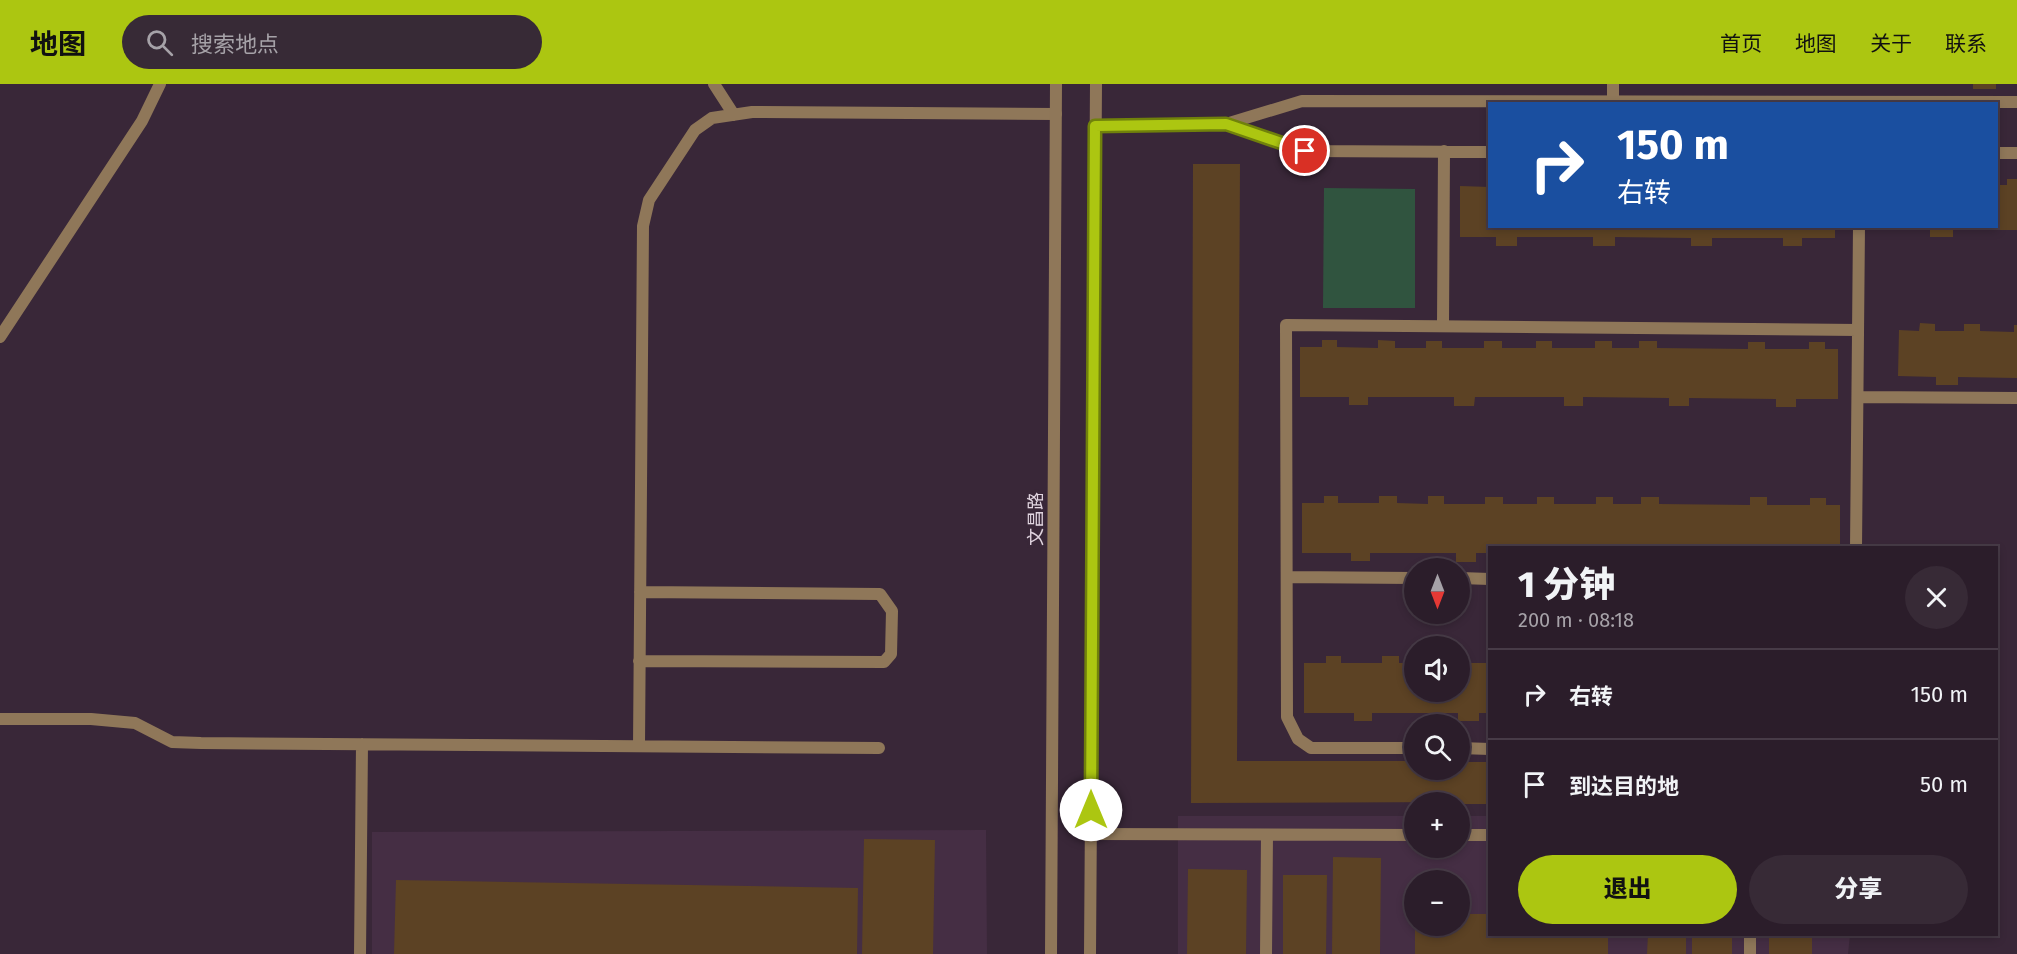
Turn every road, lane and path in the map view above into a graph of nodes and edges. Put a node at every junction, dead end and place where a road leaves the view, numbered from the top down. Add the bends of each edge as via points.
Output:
1 (160, 84) edge
2 (714, 84) edge
3 (1056, 84) edge
4 (1096, 84) edge
5 (1613, 84) edge
6 (1488, 102) edge
7 (1613, 102) edge
8 (1998, 102) edge
9 (2017, 102) edge
10 (1056, 114) junction
11 (734, 115) junction
12 (1226, 124) junction
13 (1095, 126) junction
14 (1444, 151) junction
15 (1488, 152) edge
16 (1998, 153) edge
17 (2017, 153) edge
18 (1859, 228) edge
19 (1443, 326) junction
20 (1858, 330) junction
21 (0, 337) edge
22 (1858, 397) junction
23 (2017, 398) edge
24 (1856, 546) edge
25 (1287, 577) junction
26 (1404, 578) edge
27 (1470, 578) edge
28 (1488, 579) edge
29 (640, 592) junction
30 (639, 661) junction
31 (0, 719) edge
32 (362, 744) junction
33 (639, 746) junction
34 (879, 747) dead end
35 (1404, 748) edge
36 (1470, 748) edge
37 (1488, 748) edge
38 (1091, 834) junction
39 (1267, 834) junction
40 (1404, 835) edge
41 (1470, 835) edge
42 (1488, 835) edge
43 (1750, 936) edge
44 (360, 954) edge
45 (1051, 954) edge
46 (1090, 954) edge
47 (1266, 954) edge
48 (1750, 954) edge

1 - 21 street via 142,121
2 - 11 street
3 - 10 street, 文昌路
4 - 13 street
5 - 7 street
6 - 12 street via 1302,101
8 - 9 street
10 - 11 street
10 - 45 street, 文昌路
11 - 29 street via 712,118 694,130 649,200 643,226
12 - 13 street
12 - 14 street via 1305,151
13 - 38 street
14 - 15 street
14 - 19 street
16 - 17 street
18 - 20 street
19 - 20 street
19 - 25 street via 1286,325
20 - 22 street
22 - 23 street
22 - 24 street
25 - 26 street
25 - 35 street via 1287,717 1298,739 1311,748
27 - 28 street
29 - 30 street
29 - 30 street via 880,594 892,611 891,654 884,662
30 - 33 street
31 - 32 street via 135,723 172,742
32 - 33 street
32 - 44 street
33 - 34 street
36 - 37 street
38 - 39 street
38 - 46 street
39 - 40 street
39 - 47 street
41 - 42 street
43 - 48 street

